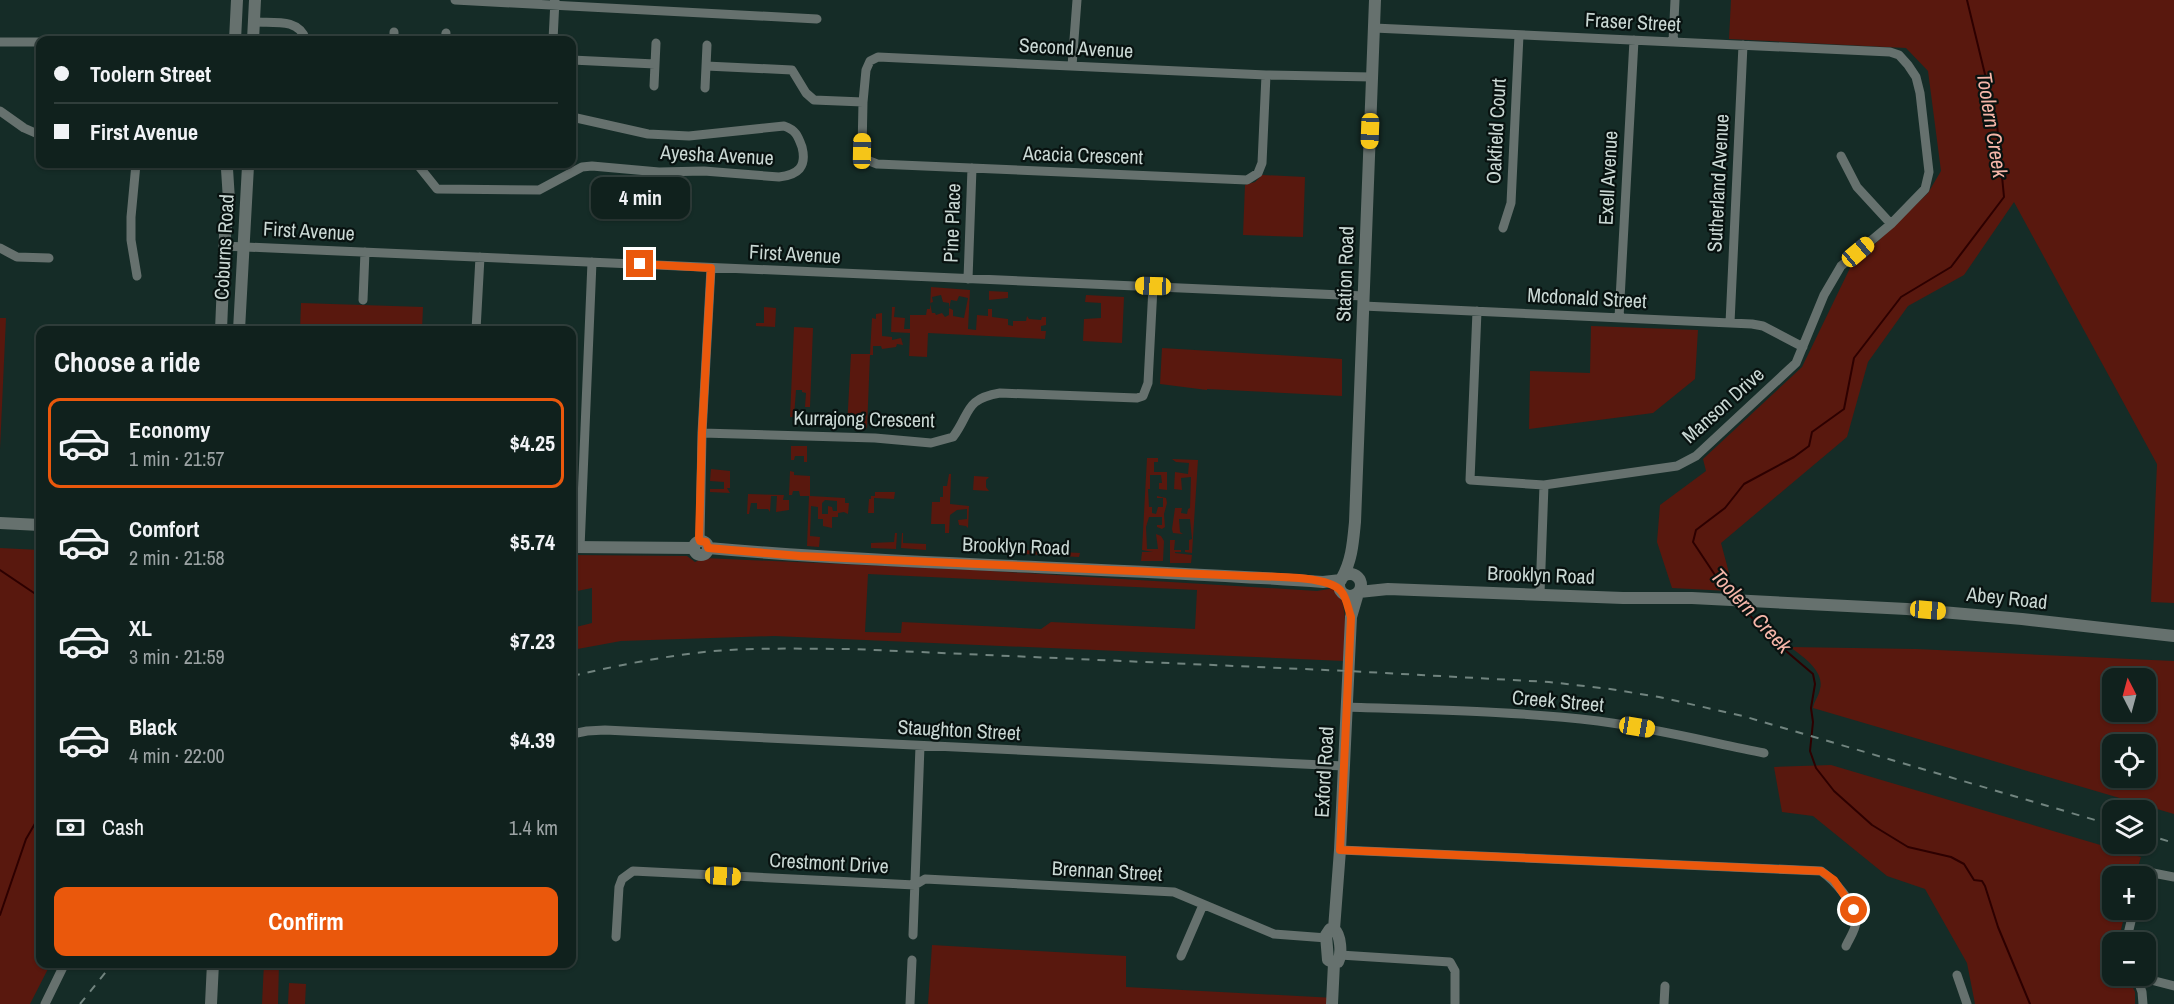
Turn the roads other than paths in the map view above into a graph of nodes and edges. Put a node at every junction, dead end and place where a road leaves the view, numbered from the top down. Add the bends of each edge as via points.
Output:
1 (237, 0) edge
2 (255, 0) edge
3 (455, 0) edge
4 (1077, 0) edge
5 (1376, 0) edge
6 (1675, 0) edge
7 (555, 2) edge
8 (817, 19) dead end
9 (254, 22) junction
10 (1374, 28) junction
11 (1519, 34) junction
12 (235, 36) edge
13 (253, 36) edge
14 (304, 36) edge
15 (553, 36) edge
16 (1634, 40) junction
17 (0, 42) edge
18 (36, 42) edge
19 (1673, 42) junction
20 (656, 43) dead end
21 (707, 45) dead end
22 (1743, 45) junction
23 (1890, 52) joint
24 (576, 60) edge
25 (655, 64) junction
26 (706, 66) junction
27 (1072, 66) junction
28 (1266, 75) junction
29 (1372, 77) junction
30 (654, 86) dead end
31 (705, 88) dead end
32 (863, 102) junction
33 (0, 111) edge
34 (576, 118) edge
35 (36, 133) edge
36 (1840, 156) dead end
37 (136, 168) edge
38 (225, 168) edge
39 (230, 168) edge
40 (245, 168) edge
41 (249, 168) edge
42 (420, 168) edge
43 (972, 168) junction
44 (1891, 224) junction
45 (1503, 228) dead end
46 (224, 246) junction
47 (244, 246) junction
48 (0, 248) edge
49 (365, 252) junction
50 (480, 257) junction
51 (49, 258) dead end
52 (592, 262) junction
53 (711, 268) junction
54 (137, 276) dead end
55 (968, 279) junction
56 (1153, 286) junction
57 (363, 300) dead end
58 (1363, 301) junction
59 (1477, 311) junction
60 (1619, 318) junction
61 (1730, 323) junction
62 (221, 326) edge
63 (239, 326) edge
64 (476, 326) edge
65 (1803, 347) junction
66 (702, 433) junction
67 (1544, 485) junction
68 (0, 523) edge
69 (36, 525) edge
70 (701, 546) junction
71 (576, 547) edge
72 (1353, 549) junction
73 (1341, 585) junction
74 (1359, 586) junction
75 (1540, 594) junction
76 (1692, 598) joint
77 (1351, 617) junction
78 (2174, 636) edge
79 (1347, 707) junction
80 (576, 733) edge
81 (920, 746) junction
82 (1764, 753) dead end
83 (1344, 766) junction
84 (1340, 850) junction
85 (2156, 873) edge
86 (2174, 877) edge
87 (915, 885) junction
88 (1203, 904) junction
89 (1330, 933) junction
90 (913, 935) dead end
91 (616, 937) dead end
92 (1846, 946) dead end
93 (1181, 956) dead end
94 (1337, 959) junction
95 (912, 960) dead end
96 (63, 968) edge
97 (213, 968) edge
98 (1957, 975) dead end
99 (2156, 981) edge
100 (1665, 986) dead end
101 (2140, 986) edge
102 (2174, 986) edge
103 (45, 1004) edge
104 (211, 1004) edge
105 (910, 1004) edge
106 (1332, 1004) edge
107 (1455, 1004) edge
108 (1664, 1004) edge
109 (1967, 1004) edge
110 (2143, 1004) edge

1 - 12 street
2 - 9 street
3 - 7 street
4 - 27 street
5 - 10 street, Station Road
6 - 19 street
7 - 8 street
7 - 15 street
9 - 13 street
9 - 14 street via 293,24
10 - 11 street, Fraser Street
10 - 29 street, Station Road
11 - 16 street, Fraser Street
11 - 45 street, Oakfield Court via 1511,203
16 - 19 street, Fraser Street
16 - 60 street, Exell Avenue
17 - 18 street
19 - 22 street, Fraser Street
20 - 25 street
21 - 26 street
22 - 23 street, Fraser Street
22 - 61 street, Sutherland Avenue
23 - 44 street, Manson Drive via 1899,55 1916,77 1929,172 1924,189
24 - 25 street
25 - 30 street
26 - 31 street
26 - 32 street via 792,70 814,100
27 - 28 street, Second Avenue
27 - 32 street, Second Avenue via 878,57 866,70
28 - 29 street, Second Avenue
28 - 43 street, Acacia Crescent via 1262,163 1247,180
29 - 58 street, Station Road
32 - 43 street, Acacia Crescent via 862,151 867,160 877,164
33 - 35 street
34 - 42 street, Ayesha Avenue via 648,134 689,136 784,126 798,135 804,157 796,172 779,177 582,167 548,187 529,191 436,189
36 - 44 street via 1857,188
37 - 54 street via 131,240
38 - 46 street, Coburns Road via 229,200
39 - 40 street via 240,172
41 - 47 street, Coburns Road
43 - 55 street, Pine Place
44 - 65 street, Manson Drive via 1841,266 1824,295
46 - 47 street, First Avenue
46 - 62 street, Coburns Road
47 - 49 street, First Avenue
47 - 63 street, Coburns Road
48 - 51 street via 17,257
49 - 50 street, First Avenue
49 - 57 street
50 - 52 street, First Avenue
50 - 64 street
52 - 53 street, First Avenue
52 - 71 street
53 - 55 street, First Avenue
53 - 66 street
55 - 56 street, First Avenue
56 - 58 street, First Avenue
56 - 66 street, Kurrajong Crescent via 1148,383 1143,396 1137,398 1000,393 982,396 969,407 953,437 931,442
58 - 59 street, Mcdonald Street
58 - 72 street, Station Road
59 - 60 street, Mcdonald Street
59 - 67 street, Manson Drive via 1470,480
60 - 61 street, Mcdonald Street
61 - 65 street, Mcdonald Street via 1763,326
65 - 67 street, Manson Drive via 1796,363 1686,462
66 - 70 street
67 - 75 street
68 - 69 street
70 - 71 street, Brooklyn Road
70 - 73 street, Brooklyn Road via 800,556 1203,573
72 - 73 street, Station Road
72 - 74 street, Station Road
73 - 74 street via 1348,596
73 - 74 street via 1352,574
73 - 77 street, Exford Road
74 - 75 street, Brooklyn Road
74 - 77 street, Exford Road
75 - 76 street, Brooklyn Road
76 - 78 street, Abey Road via 1968,614
77 - 79 street, Exford Road
79 - 82 street, Creek Street via 1569,718 1650,729
79 - 83 street, Exford Road
80 - 81 street, Staughton Street via 605,730
81 - 83 street, Staughton Street
81 - 87 street
83 - 84 street, Exford Road
84 - 89 street, Exford Road
84 - 92 street via 1821,871 1834,880 1854,910 1857,922
85 - 86 street
87 - 88 street, Brennan Street via 925,879 1174,892
87 - 90 street
87 - 91 street, Crestmont Drive via 633,871 622,879 619,887
88 - 89 street, Brennan Street via 1274,933
88 - 93 street
89 - 94 street, Exford Road via 1338,933
94 - 106 street, Exford Road
94 - 107 street via 1453,964
95 - 105 street
96 - 103 street
97 - 104 street
98 - 109 street
99 - 102 street
100 - 108 street
101 - 110 street

